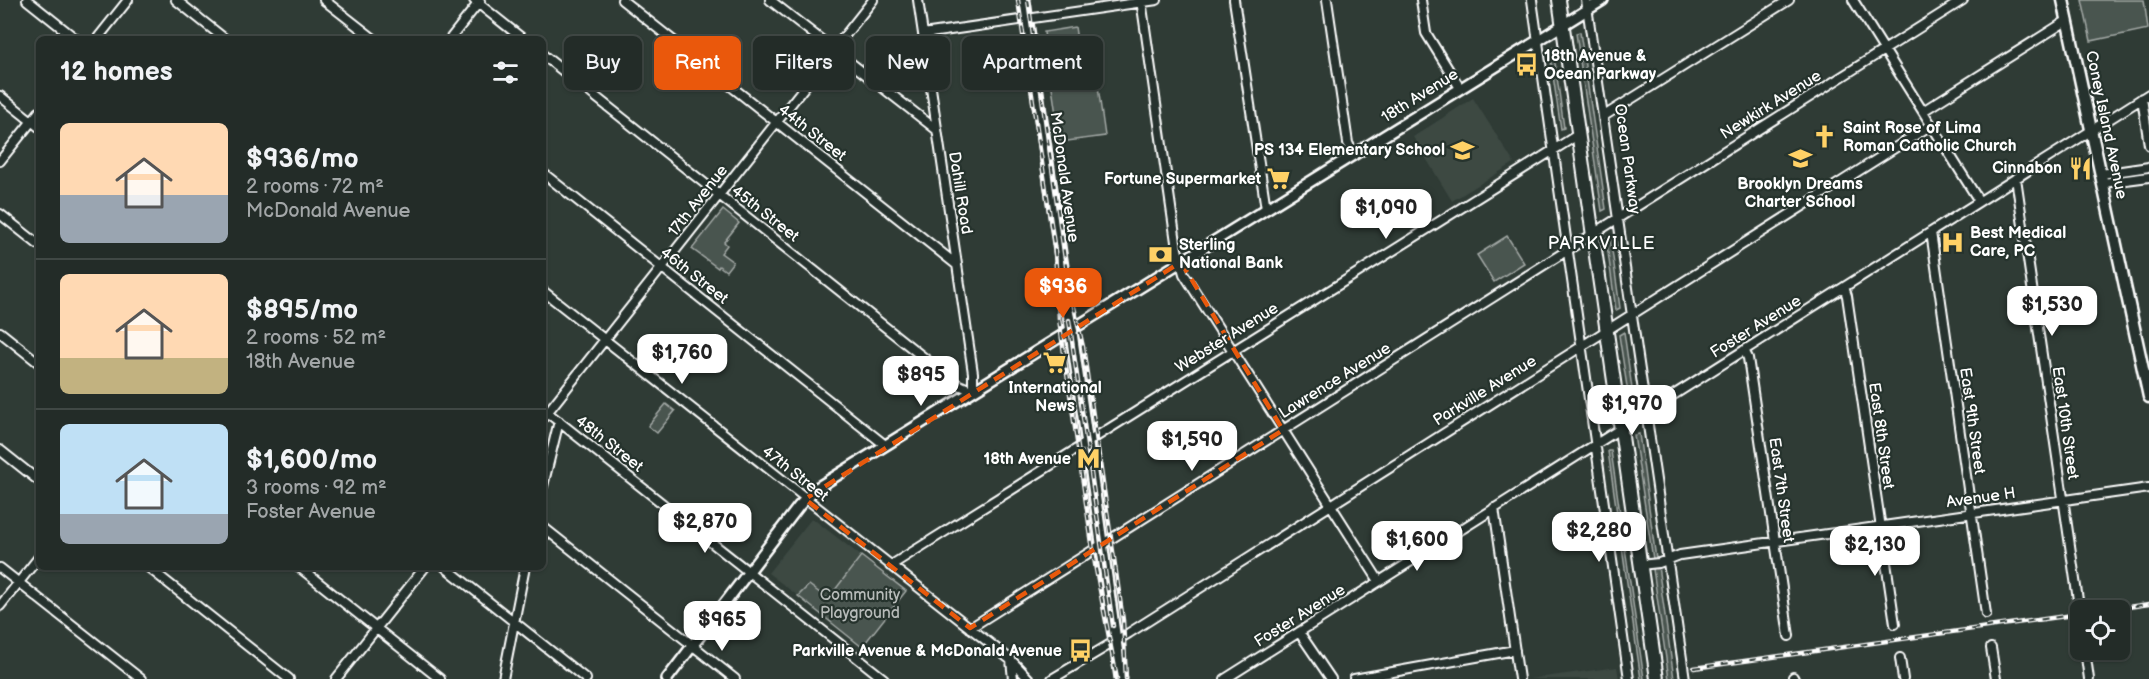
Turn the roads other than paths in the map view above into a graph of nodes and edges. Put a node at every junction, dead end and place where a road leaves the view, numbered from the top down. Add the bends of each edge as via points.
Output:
1 (27, 0) edge
2 (128, 0) edge
3 (176, 0) edge
4 (324, 0) edge
5 (622, 0) edge
6 (770, 0) edge
7 (873, 0) edge
8 (918, 0) edge
9 (1024, 0) edge
10 (1157, 0) edge
11 (1234, 0) edge
12 (1327, 0) edge
13 (1421, 0) edge
14 (1532, 0) edge
15 (1559, 0) edge
16 (1603, 0) edge
17 (1789, 0) edge
18 (1853, 0) edge
19 (1964, 0) edge
20 (2063, 0) edge
21 (477, 1) edge
22 (1142, 1) edge
23 (1587, 5) edge
24 (1026, 18) junction
25 (2068, 20) junction
26 (1562, 25) junction
27 (923, 34) junction
28 (72, 36) edge
29 (98, 36) edge
30 (221, 36) edge
31 (370, 36) edge
32 (452, 36) edge
33 (519, 36) edge
34 (815, 36) edge
35 (845, 36) edge
36 (1538, 40) junction
37 (1884, 50) junction
38 (546, 57) edge
39 (854, 66) edge
40 (1461, 88) junction
41 (803, 90) edge
42 (0, 96) edge
43 (2146, 96) edge
44 (1923, 111) junction
45 (36, 116) edge
46 (1604, 116) junction
47 (32, 121) junction
48 (776, 123) junction
49 (36, 124) edge
50 (1931, 125) junction
51 (937, 130) junction
52 (2092, 130) junction
53 (1579, 134) junction
54 (2149, 145) edge
55 (1553, 150) junction
56 (1354, 155) junction
57 (0, 161) edge
58 (2149, 167) edge
59 (546, 175) edge
60 (2149, 177) edge
61 (2016, 178) junction
62 (2102, 179) junction
63 (720, 195) junction
64 (1979, 201) junction
65 (1266, 209) junction
66 (0, 214) edge
67 (1618, 217) junction
68 (1931, 232) junction
69 (1593, 233) junction
70 (36, 243) edge
71 (1567, 250) junction
72 (1181, 262) junction
73 (957, 266) junction
74 (662, 268) junction
75 (1844, 287) junction
76 (546, 293) edge
77 (1632, 314) junction
78 (1607, 330) junction
79 (1070, 331) junction
80 (0, 332) edge
81 (605, 340) junction
82 (1581, 346) junction
83 (1744, 350) junction
84 (1233, 351) junction
85 (36, 361) edge
86 (973, 391) junction
87 (2149, 397) edge
88 (546, 412) edge
89 (1646, 412) junction
90 (546, 414) edge
91 (559, 422) junction
92 (1621, 428) junction
93 (1283, 430) junction
94 (1086, 442) junction
95 (1595, 444) junction
96 (885, 445) junction
97 (0, 450) edge
98 (546, 474) edge
99 (36, 479) edge
100 (2149, 488) edge
101 (805, 499) junction
102 (2063, 500) junction
103 (1331, 505) junction
104 (1494, 508) junction
105 (1972, 513) junction
106 (1881, 526) junction
107 (546, 529) edge
108 (1775, 542) junction
109 (1101, 545) junction
110 (1667, 559) junction
111 (36, 561) edge
112 (1640, 565) junction
113 (890, 566) junction
114 (0, 567) edge
115 (152, 570) edge
116 (303, 570) edge
117 (423, 570) edge
118 (449, 570) edge
119 (524, 570) edge
120 (749, 572) junction
121 (1379, 581) junction
122 (19, 582) junction
123 (2078, 600) dead end
124 (0, 606) edge
125 (1986, 614) dead end
126 (514, 622) junction
127 (1895, 624) dead end
128 (377, 627) junction
129 (970, 628) junction
130 (1299, 632) junction
131 (1789, 636) dead end
132 (1116, 640) junction
133 (693, 645) junction
134 (1991, 648) dead end
135 (1515, 650) junction
136 (1900, 658) dead end
137 (1011, 660) junction
138 (2086, 660) edge
139 (141, 679) edge
140 (289, 679) edge
141 (336, 679) edge
142 (440, 679) edge
143 (503, 679) edge
144 (586, 679) edge
145 (667, 679) edge
146 (735, 679) edge
147 (884, 679) edge
148 (1013, 679) edge
149 (1029, 679) edge
150 (1052, 679) edge
151 (1121, 679) edge
152 (1225, 679) edge
153 (1331, 679) edge
154 (1354, 679) edge
155 (1519, 679) edge
156 (1629, 679) edge
157 (1657, 679) edge
158 (1685, 679) edge
159 (1903, 679) edge
160 (1996, 679) edge
161 (2089, 679) edge

1 - 28 street
2 - 29 street
3 - 30 street
4 - 31 street
5 - 48 street, 44th Street
6 - 34 street
7 - 35 street, 17th Avenue
8 - 27 street, Dahill Road
9 - 24 main road, McDonald Avenue
10 - 22 street
11 - 65 street
12 - 56 street via 1348,143
13 - 40 street via 1426,33
14 - 36 street
15 - 26 main road
16 - 23 street, 18th Avenue
17 - 46 street
18 - 37 street
19 - 37 street, Newkirk Avenue
20 - 25 main road, Coney Island Avenue
21 - 32 street
21 - 33 street
22 - 24 street
22 - 72 street
23 - 26 street, 18th Avenue
23 - 46 street, Ocean Parkway
24 - 27 street
24 - 79 main road, McDonald Avenue
25 - 44 street
25 - 52 main road, Coney Island Avenue
26 - 36 street, 18th Avenue
26 - 53 main road
27 - 51 street, Dahill Road
36 - 40 street, 18th Avenue
36 - 55 street
37 - 44 street
37 - 67 street, Newkirk Avenue
38 - 63 street, 45th Street
39 - 51 street
40 - 56 street, 18th Avenue
41 - 48 street, 17th Avenue
42 - 47 street
43 - 52 street, Foster Avenue
43 - 54 street
44 - 50 street
45 - 47 street
46 - 67 street, Ocean Parkway
47 - 49 street
47 - 57 street
48 - 63 street, 17th Avenue
48 - 73 street, 44th Street
50 - 64 street
50 - 77 street, Parkville Avenue
51 - 73 street, Dahill Road
52 - 61 street, Foster Avenue
52 - 62 main road, Coney Island Avenue
53 - 55 street, Webster Avenue
53 - 69 main road
55 - 71 street
55 - 84 street, Webster Avenue
56 - 65 street, 18th Avenue
58 - 62 street
59 - 74 street, 46th Street
60 - 62 street
61 - 64 street, Foster Avenue
61 - 102 street, East 10th Street
62 - 87 main road, Coney Island Avenue
63 - 74 street, 17th Avenue
63 - 86 street, 45th Street via 957,384
64 - 68 street, Foster Avenue
65 - 72 street, 18th Avenue
66 - 70 street
67 - 69 street, Newkirk Avenue
67 - 77 street, Ocean Parkway
68 - 75 street, Foster Avenue
68 - 105 street, East 9th Street
69 - 71 street, Lawrence Avenue
69 - 78 main road
71 - 82 street
71 - 93 street, Lawrence Avenue
72 - 79 street, 18th Avenue
72 - 84 street via 1184,274
73 - 86 street, Dahill Road
74 - 81 street, 17th Avenue
74 - 96 street, 46th Street
75 - 83 street, Foster Avenue
75 - 106 street, East 8th Street
76 - 81 street, 47th Street
77 - 78 street, Parkville Avenue
77 - 89 street, Ocean Parkway
78 - 82 street, Parkville Avenue
78 - 92 main road
79 - 86 street, 18th Avenue
79 - 94 main road, McDonald Avenue
80 - 85 street
81 - 88 street, 17th Avenue
81 - 101 street, 47th Street
82 - 95 street
82 - 103 street, Parkville Avenue
83 - 89 street, Foster Avenue
83 - 108 street, East 7th Street via 1749,358
84 - 93 street
84 - 94 street, Webster Avenue
86 - 96 street, 18th Avenue
89 - 92 street, Foster Avenue
89 - 110 street, Ocean Parkway
90 - 91 street, 48th Street
91 - 98 street
91 - 120 street, 48th Street
92 - 95 street, Foster Avenue
92 - 112 main road
93 - 103 street
93 - 109 street, Lawrence Avenue
94 - 109 main road, McDonald Avenue
94 - 113 street, Webster Avenue
95 - 104 street, Foster Avenue
95 - 156 street
96 - 101 street, 18th Avenue
97 - 99 street
100 - 102 street, Avenue H
101 - 113 street, 47th Street
101 - 120 street, 18th Avenue
102 - 105 street, Avenue H
102 - 123 street, East 10th Street
103 - 121 street
103 - 132 street, Parkville Avenue
104 - 121 street, Foster Avenue
104 - 135 street
105 - 106 street, Avenue H
105 - 125 street, East 9th Street
106 - 108 street, Avenue H
106 - 127 street, East 8th Street
107 - 133 street
108 - 110 street, Avenue H
108 - 131 street, East 7th Street
109 - 129 street, Lawrence Avenue
109 - 132 main road, McDonald Avenue
110 - 112 street, Avenue H
110 - 158 street, Ocean Parkway
111 - 122 street
112 - 157 main road
113 - 129 street, 47th Street
114 - 122 street
115 - 140 street
116 - 128 street
117 - 128 street
118 - 126 street
119 - 126 street
120 - 133 street, 18th Avenue
120 - 147 street, 48th Street
121 - 130 street, Foster Avenue
122 - 124 street
122 - 139 street
126 - 143 street
126 - 144 street
128 - 141 street
128 - 142 street
129 - 137 street, 47th Street
130 - 152 street, Foster Avenue
130 - 153 street
132 - 150 street, Parkville Avenue
132 - 151 main road, McDonald Avenue
133 - 145 street, 18th Avenue
133 - 146 street
134 - 160 street
135 - 154 street
135 - 155 street
136 - 159 street
137 - 148 street
137 - 149 street, 47th Street
138 - 161 street

